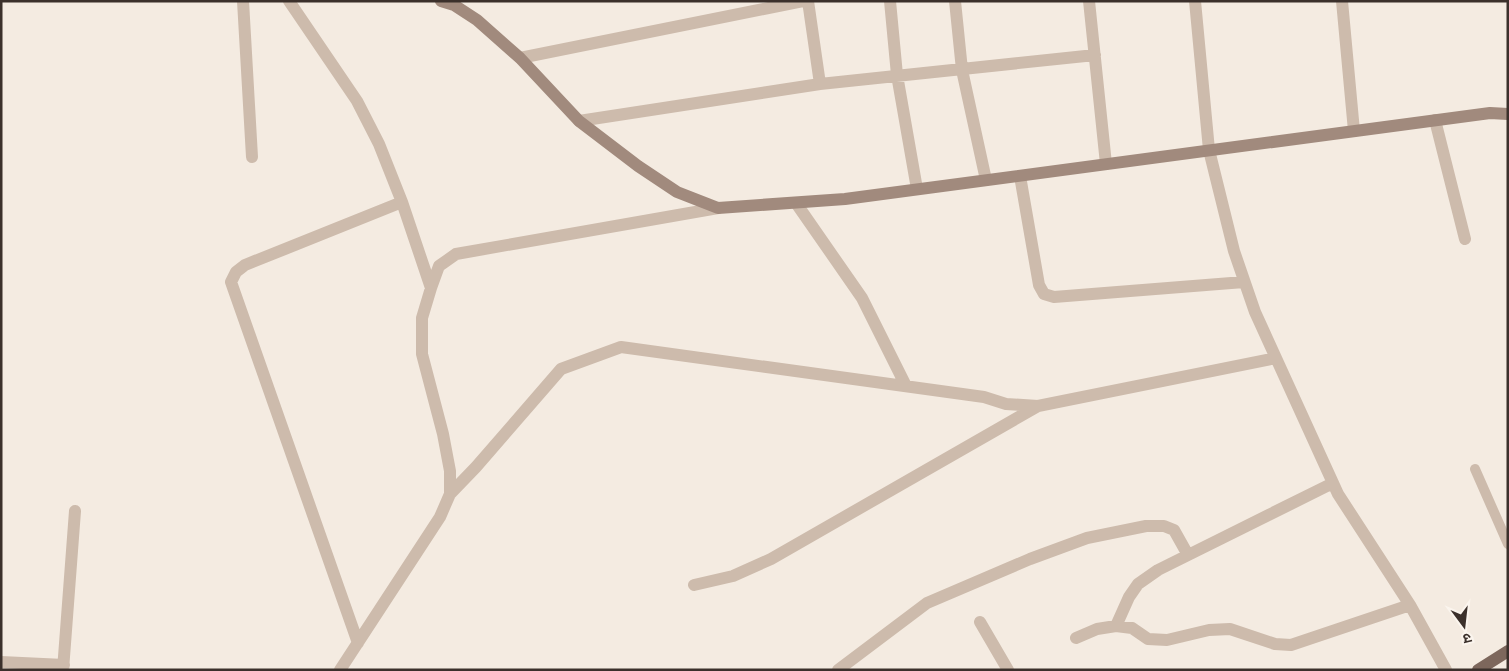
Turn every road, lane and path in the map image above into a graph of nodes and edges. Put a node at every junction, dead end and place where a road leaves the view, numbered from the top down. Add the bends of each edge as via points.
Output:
1 (243, 1) edge
2 (288, 1) edge
3 (803, 1) edge
4 (808, 1) edge
5 (890, 1) edge
6 (955, 1) edge
7 (1090, 1) edge
8 (1195, 1) edge
9 (1342, 1) edge
10 (450, 3) edge
11 (1095, 55) junction
12 (520, 58) junction
13 (962, 70) junction
14 (897, 75) junction
15 (820, 84) junction
16 (1508, 114) edge
17 (1435, 120) junction
18 (578, 121) junction
19 (1354, 131) junction
20 (1209, 150) junction
21 (252, 157) dead end
22 (1106, 164) junction
23 (1020, 176) junction
24 (986, 180) junction
25 (917, 189) junction
26 (402, 202) junction
27 (796, 203) junction
28 (718, 208) junction
29 (1465, 239) dead end
30 (1244, 282) junction
31 (431, 288) junction
32 (1276, 358) junction
33 (906, 386) junction
34 (1038, 406) junction
35 (1475, 469) dead end
36 (1333, 483) junction
37 (450, 494) junction
38 (75, 511) dead end
39 (1508, 544) edge
40 (1188, 555) junction
41 (694, 586) dead end
42 (1410, 605) junction
43 (980, 622) dead end
44 (1116, 626) junction
45 (1076, 638) dead end
46 (358, 643) junction
47 (1508, 651) edge
48 (1, 662) edge
49 (64, 667) edge
50 (340, 670) edge
51 (838, 670) edge
52 (1008, 670) edge
53 (1446, 670) edge
54 (1478, 670) edge

1 - 21 street
2 - 26 street via 357,101 379,144
3 - 12 street
4 - 15 street
5 - 14 street
6 - 13 street
7 - 11 street
8 - 20 street
9 - 19 street
10 - 12 main road via 477,20
11 - 13 street
11 - 22 street
12 - 18 main road
13 - 14 street
13 - 24 street
14 - 15 street
14 - 25 street
15 - 18 street
16 - 17 main road via 1490,112
17 - 19 main road
17 - 29 street
18 - 28 main road via 676,192
19 - 20 main road
20 - 22 main road
20 - 30 street
22 - 23 main road
23 - 24 main road
23 - 30 street via 1039,285 1044,294 1054,297
24 - 25 main road
25 - 27 main road
26 - 31 street
26 - 46 street via 245,266 236,272 232,282
27 - 28 main road
27 - 33 street via 862,298
28 - 31 street via 456,254 439,266
30 - 32 street
31 - 37 street via 422,318 422,354 443,434 450,471
32 - 34 street
32 - 36 street
33 - 34 street via 984,397 1006,404
33 - 37 street via 621,347 561,369
34 - 41 street via 771,559 733,576
35 - 39 lane
36 - 40 street
36 - 42 street
37 - 46 street via 440,517
38 - 49 street
40 - 44 street via 1138,584
40 - 51 street via 1174,530 1164,526 1146,526 1088,538 927,603
42 - 44 street via 1291,645 1275,644 1230,629 1209,630 1166,640 1148,638 1132,628
42 - 53 street
43 - 52 street
44 - 45 street
46 - 50 street
47 - 54 main road
48 - 49 street

